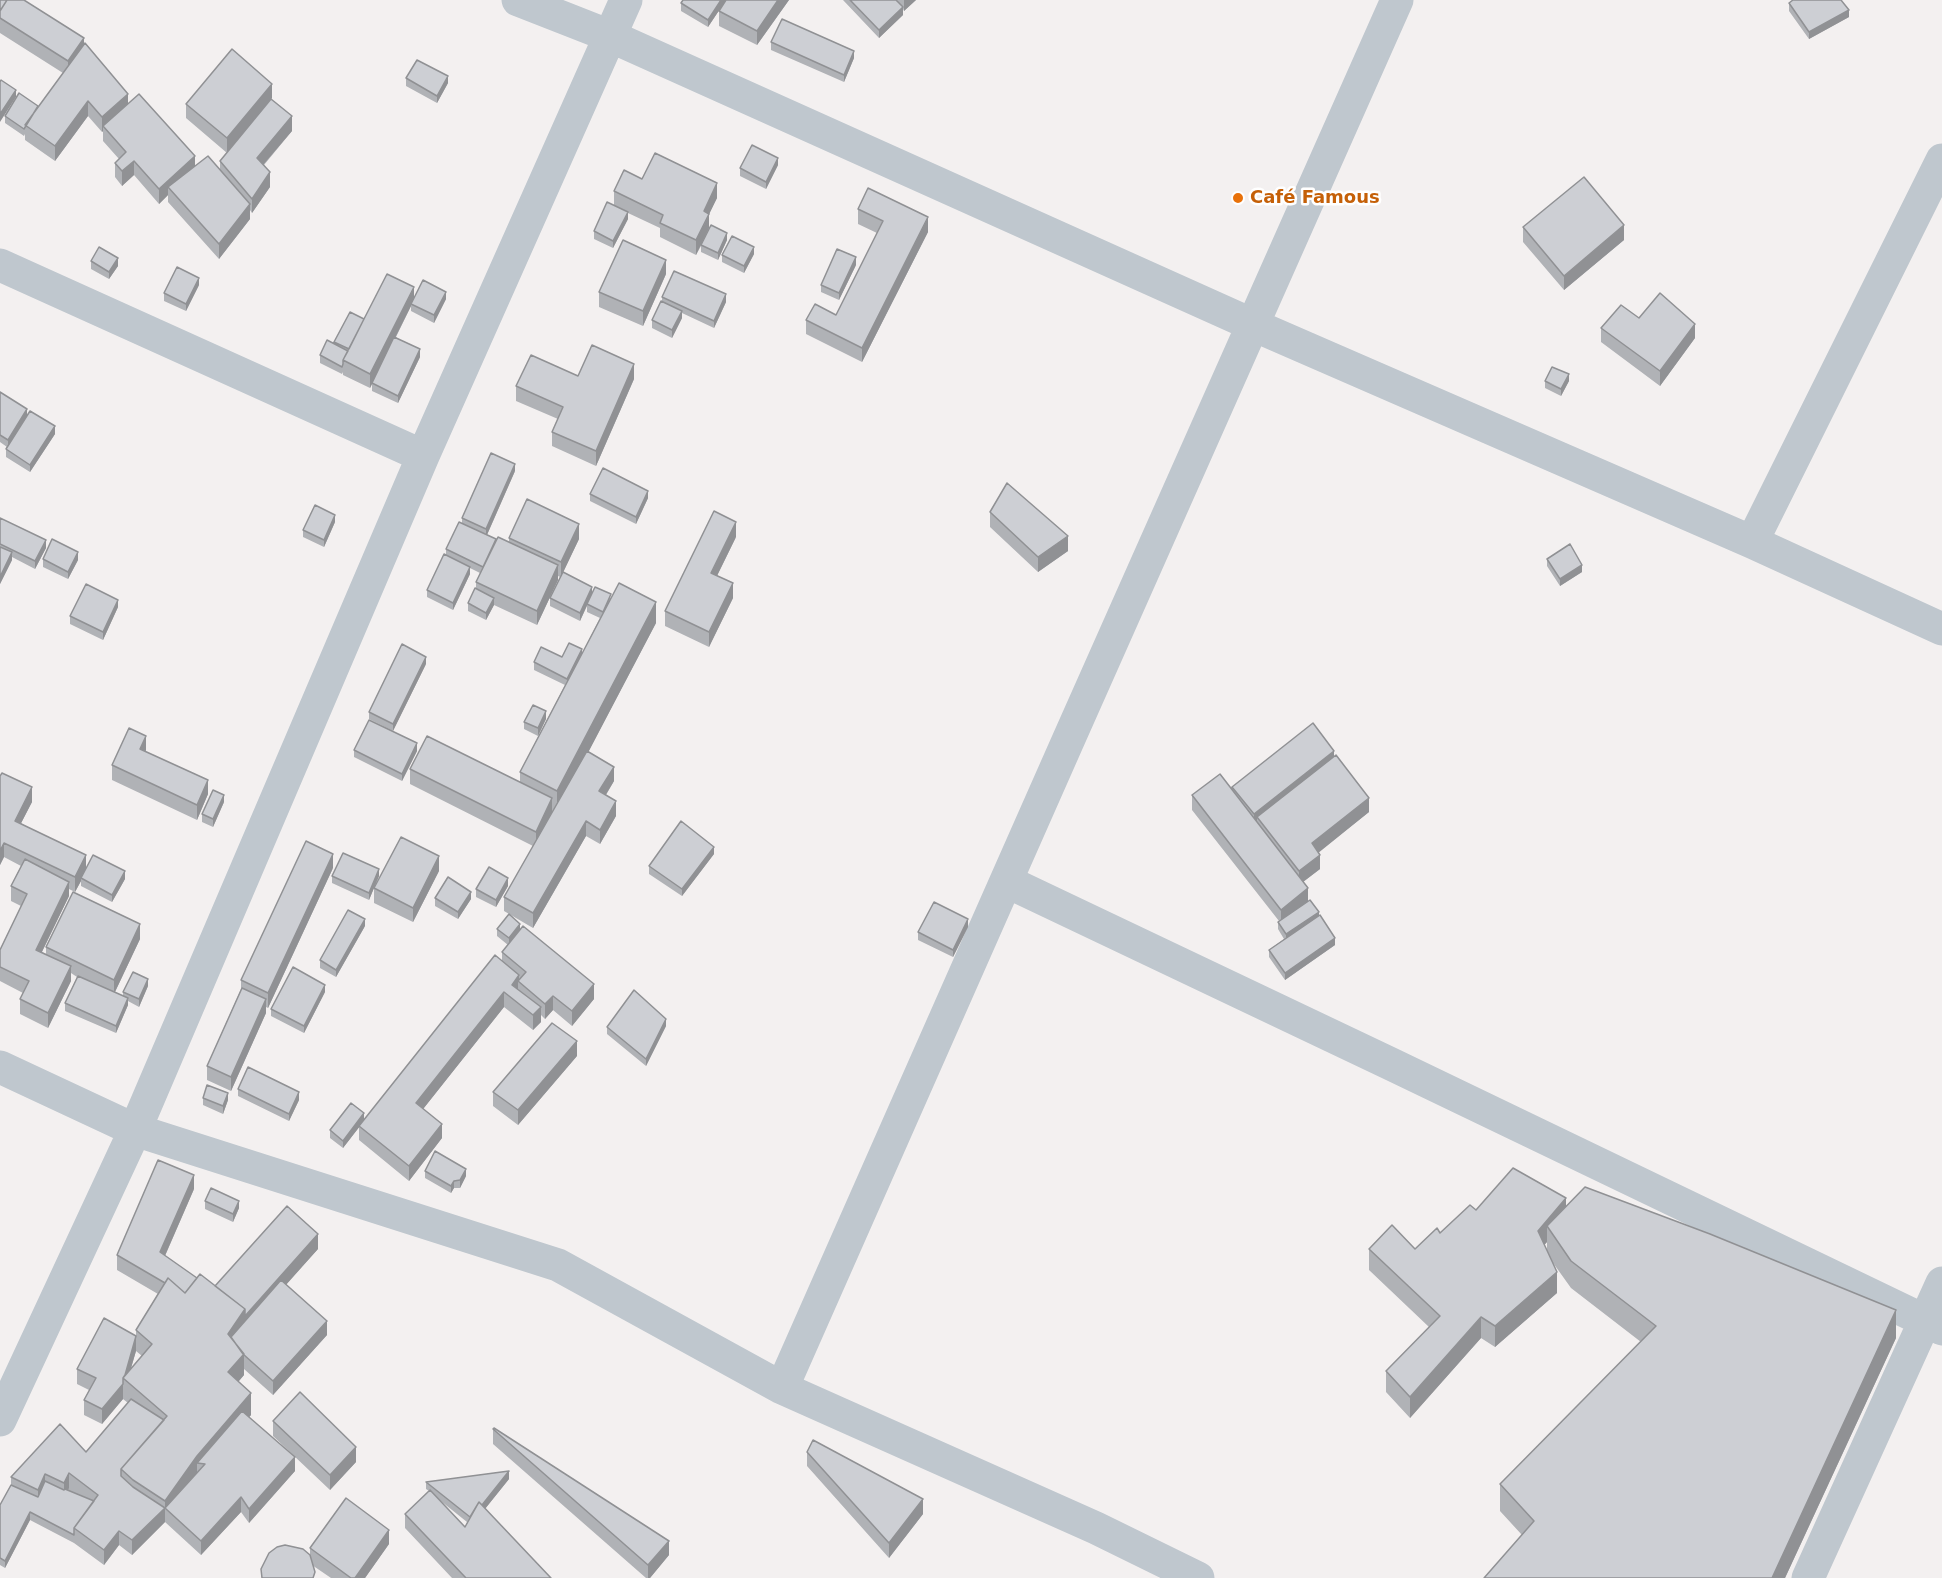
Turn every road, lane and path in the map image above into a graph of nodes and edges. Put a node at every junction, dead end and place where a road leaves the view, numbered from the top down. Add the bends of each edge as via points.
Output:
1 (518, 0) edge
2 (626, 0) edge
3 (1396, 0) edge
4 (610, 36) junction
5 (1942, 160) edge
6 (0, 266) edge
7 (1251, 324) junction
8 (423, 456) junction
9 (1752, 542) junction
10 (1942, 629) edge
11 (1008, 882) junction
12 (0, 1067) edge
13 (135, 1130) junction
14 (1942, 1283) edge
15 (1933, 1325) edge
16 (782, 1388) junction
17 (0, 1420) edge
18 (1198, 1578) edge
19 (1808, 1578) edge

1 - 4 street
2 - 4 street
3 - 7 street
4 - 7 street
4 - 8 street
5 - 9 street
6 - 8 street
7 - 9 street
7 - 11 street
8 - 13 street
9 - 10 street
11 - 15 street
11 - 16 street
12 - 13 street
13 - 16 street via 558,1265
13 - 17 street
14 - 15 street
15 - 19 street
16 - 18 street via 1096,1528

